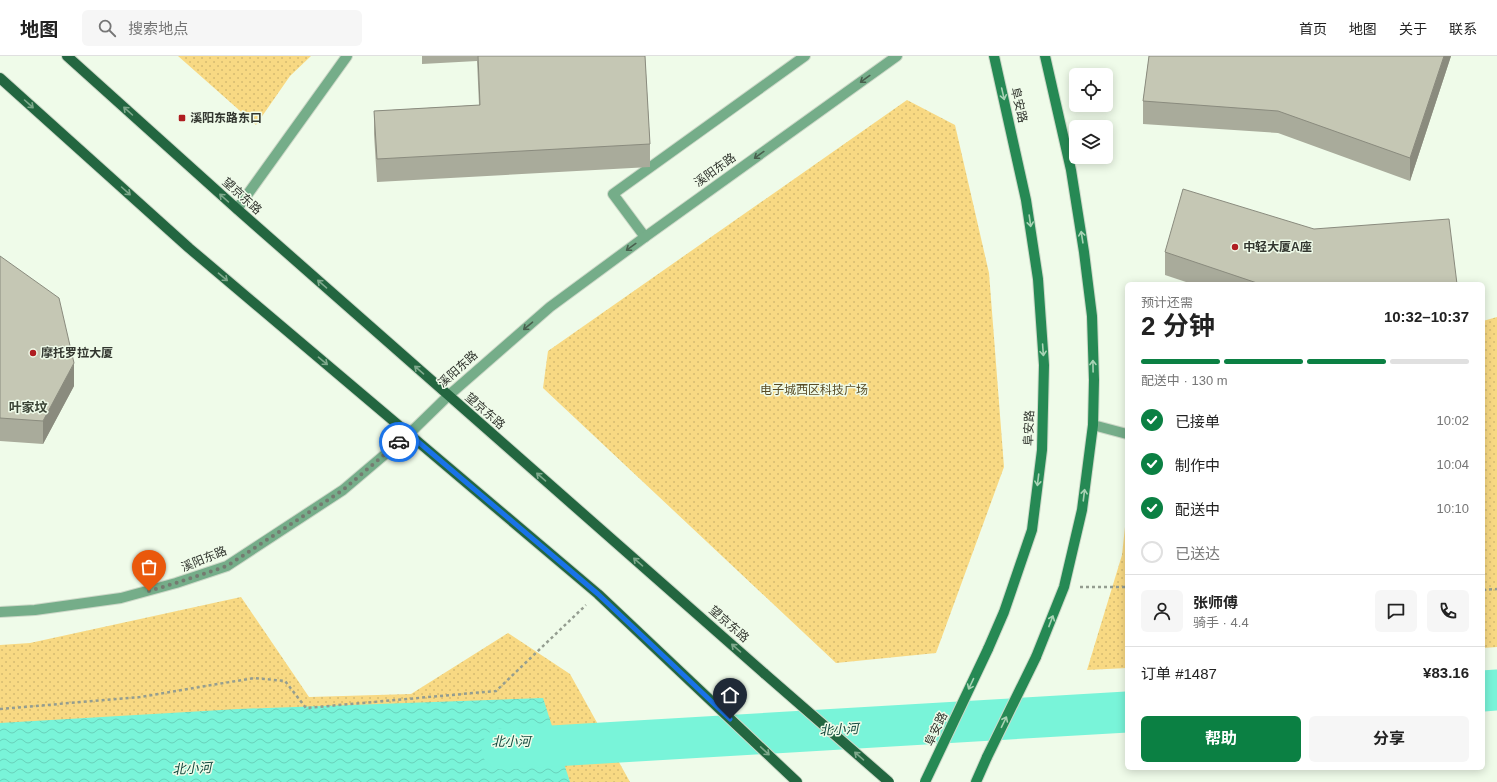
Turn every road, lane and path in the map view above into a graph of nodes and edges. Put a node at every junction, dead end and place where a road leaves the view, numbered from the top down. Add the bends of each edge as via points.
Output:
1 (67, 56) edge
2 (346, 56) edge
3 (805, 56) edge
4 (897, 56) edge
5 (994, 56) edge
6 (1045, 56) edge
7 (0, 78) edge
8 (237, 209) junction
9 (645, 237) junction
10 (448, 396) junction
11 (1093, 425) junction
12 (1125, 433) edge
13 (409, 434) junction
14 (1064, 587) junction
15 (1125, 587) edge
16 (1497, 589) edge
17 (1485, 590) edge
18 (598, 594) junction
19 (0, 612) edge
20 (0, 709) edge
21 (797, 782) edge
22 (889, 782) edge
23 (925, 782) edge
24 (976, 782) edge

8 -> 1 main road, 望京东路
2 - 8 street
3 - 9 street via 613,194
4 -> 9 street, 溪阳东路
5 -> 23 main road, 阜安路, bridge via 1026,200 1038,279 1044,365 1042,450 1032,530 1004,612
11 -> 6 main road via 1092,316 1084,252 1071,170
7 -> 13 main road via 189,248
10 -> 8 main road, 望京东路
9 -> 10 street, 溪阳东路 via 550,307
10 - 13 street, 溪阳东路
22 -> 10 main road, 望京东路, bridge
11 - 12 street
14 -> 11 main road via 1082,510
13 - 18 main road
13 - 19 street, 溪阳东路 via 343,490 227,566 121,598 35,610
14 - 15 path
24 -> 14 main road, bridge via 1036,657
16 - 17 path
18 - 20 path via 496,691 306,708 285,680 254,678 140,697
18 -> 21 main road

